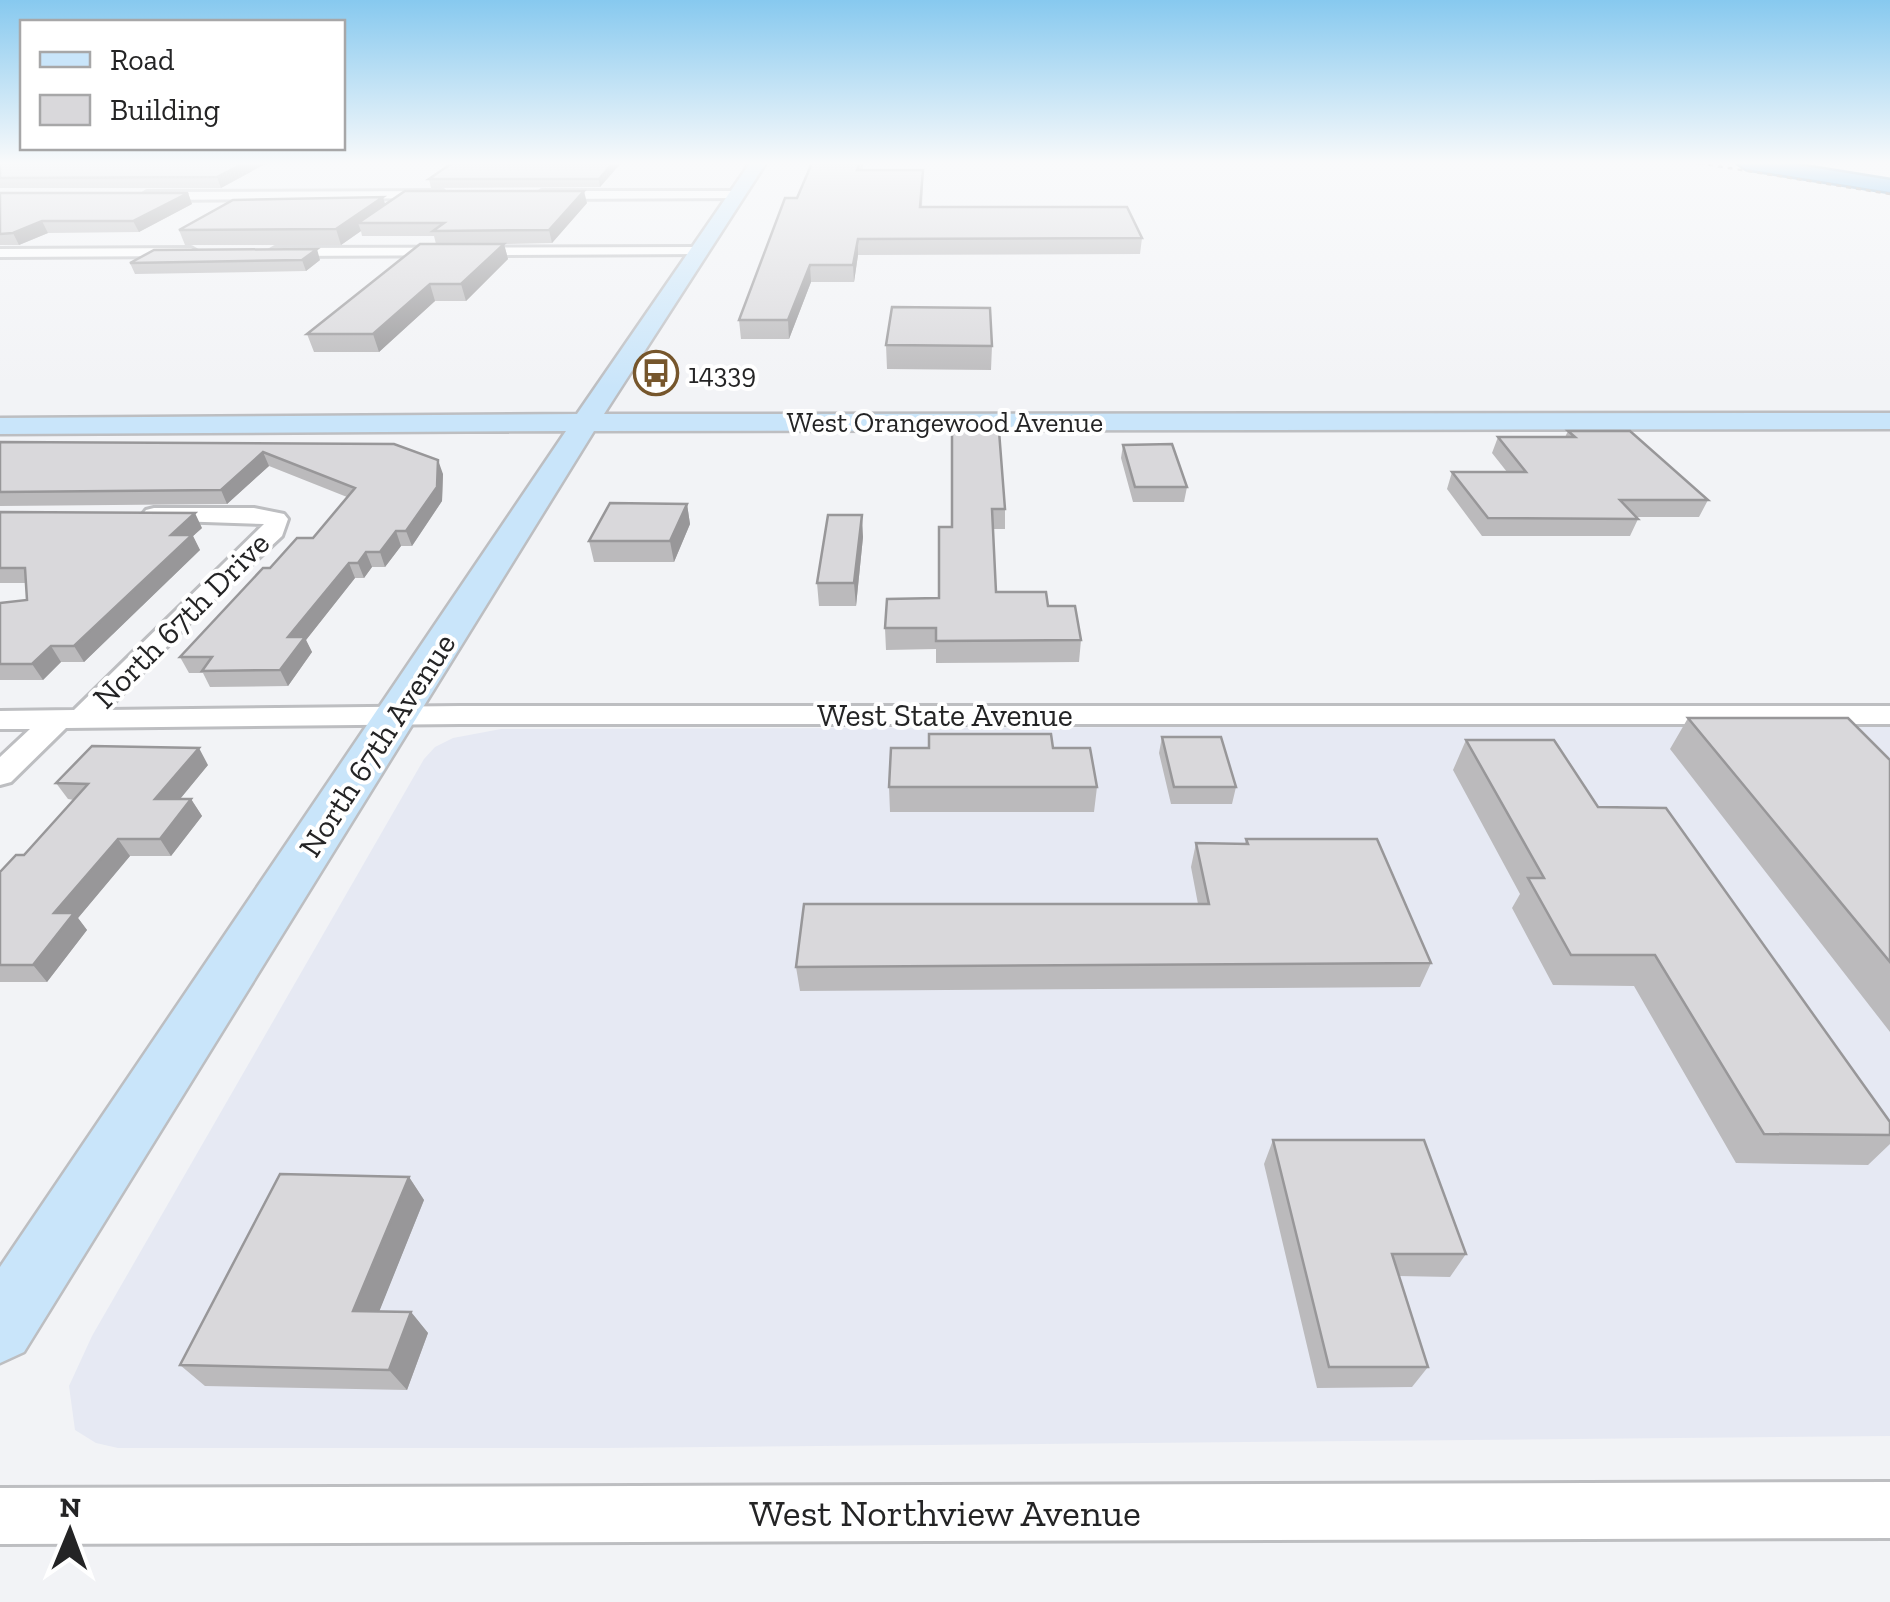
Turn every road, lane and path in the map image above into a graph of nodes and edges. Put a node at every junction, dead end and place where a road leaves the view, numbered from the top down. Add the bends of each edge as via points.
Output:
1 (709, 238) edge
2 (700, 251) junction
3 (206, 252) edge
4 (263, 252) edge
5 (0, 253) edge
6 (586, 422) junction
7 (1890, 422) edge
8 (0, 426) edge
9 (137, 515) edge
10 (1890, 715) edge
11 (396, 718) junction
12 (69, 719) junction
13 (0, 720) edge
14 (0, 774) edge
15 (0, 1328) edge
16 (1890, 1510) edge
17 (0, 1516) edge

1 - 2 main road, North 67th Avenue
2 - 4 street
2 - 6 main road, North 67th Avenue
3 - 5 street
6 - 7 main road, West Orangewood Avenue
6 - 8 main road, West Orangewood Avenue
6 - 11 main road, North 67th Avenue
9 - 12 street, North 67th Drive via 276,519 274,531
10 - 11 street, West State Avenue
11 - 12 street, West State Avenue
11 - 15 main road, North 67th Avenue
12 - 13 street, West State Avenue
12 - 14 street, North 67th Drive
16 - 17 street, West Northview Avenue

